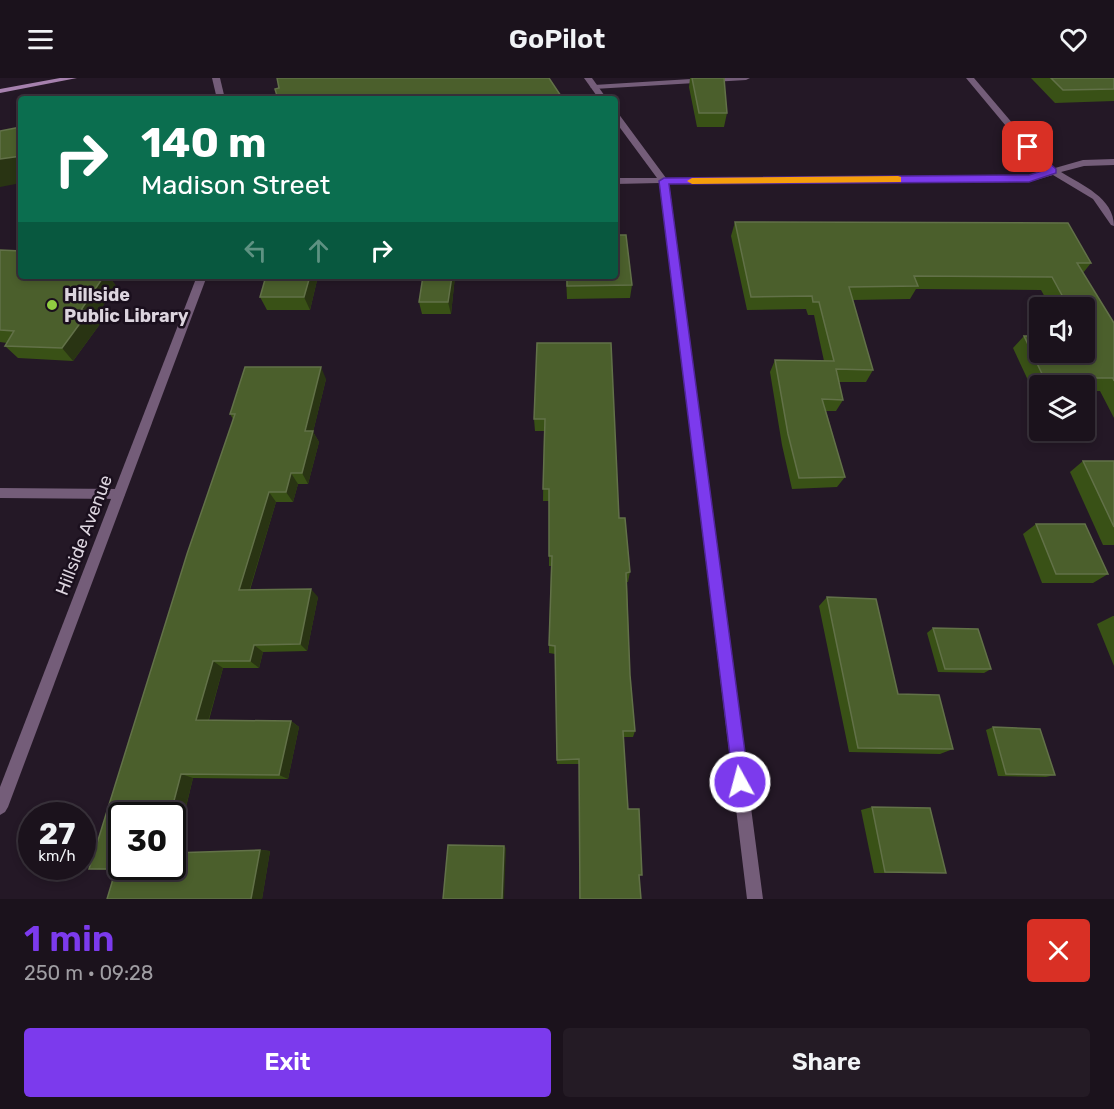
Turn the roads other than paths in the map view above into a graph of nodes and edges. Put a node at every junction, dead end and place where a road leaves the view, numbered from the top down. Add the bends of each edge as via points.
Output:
1 (73, 78) edge
2 (216, 78) edge
3 (588, 78) edge
4 (746, 78) edge
5 (970, 78) edge
6 (594, 87) junction
7 (0, 91) edge
8 (219, 96) edge
9 (601, 96) edge
10 (618, 119) edge
11 (1114, 162) edge
12 (1053, 171) junction
13 (618, 181) edge
14 (664, 181) junction
15 (1114, 223) edge
16 (201, 279) edge
17 (0, 493) edge
18 (119, 494) junction
19 (0, 807) edge
20 (755, 899) edge

1 - 7 main road
2 - 8 street
3 - 6 street
4 - 6 street
5 - 12 street
6 - 9 street
10 - 14 street
11 - 12 street via 1083,163
12 - 14 street via 1029,178
12 - 15 street via 1096,197
13 - 14 street
14 - 20 street
16 - 18 street, Hillside Avenue
17 - 18 street
18 - 19 street, Hillside Avenue

